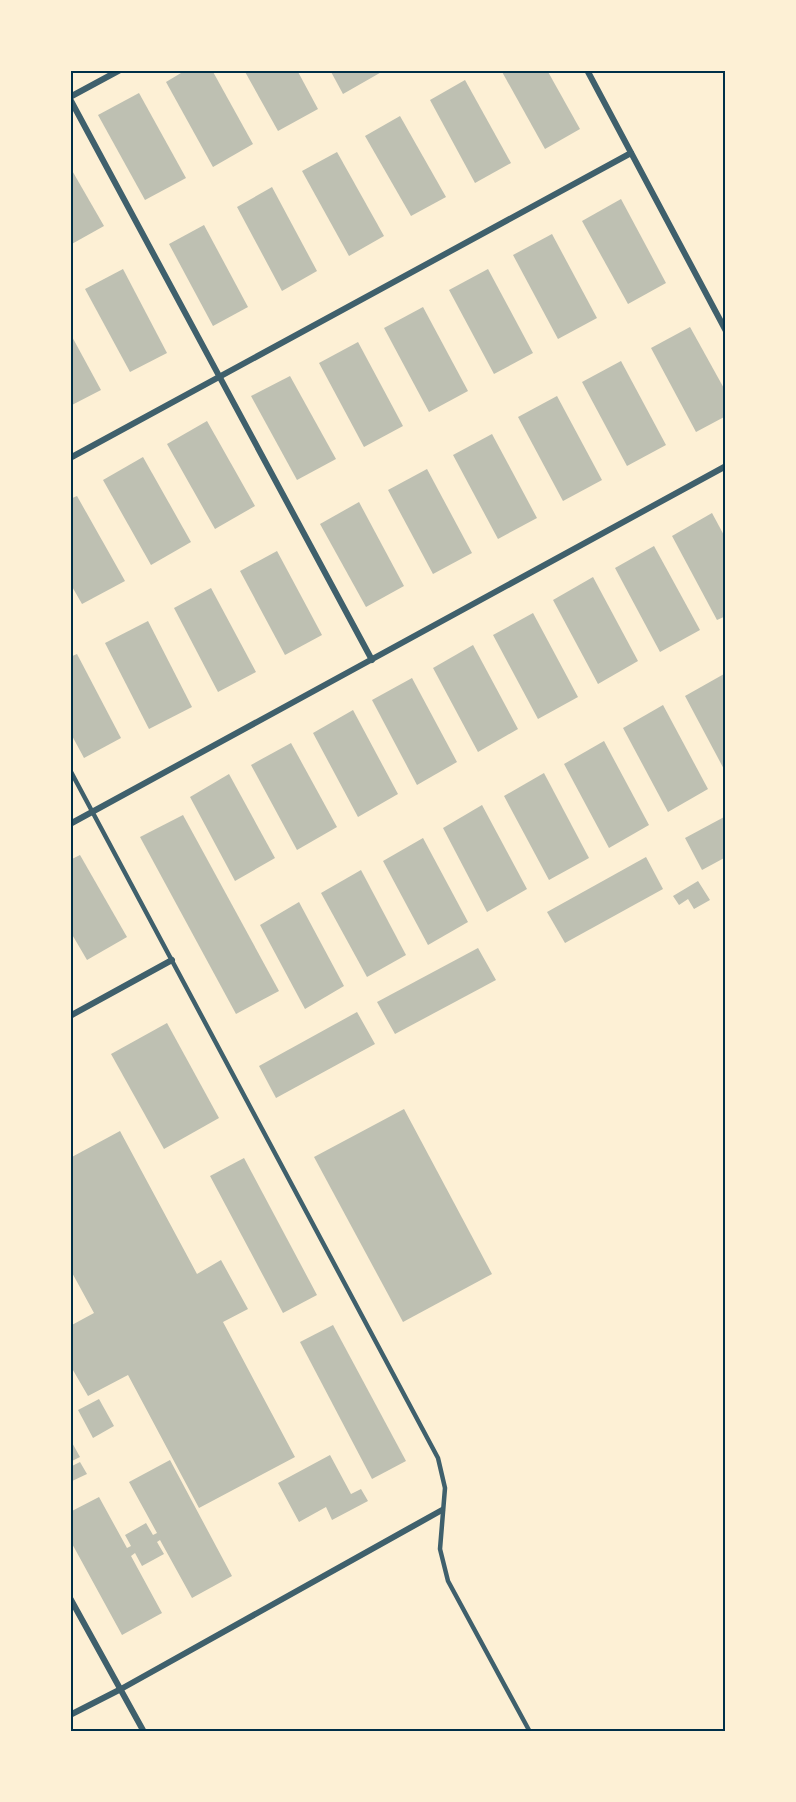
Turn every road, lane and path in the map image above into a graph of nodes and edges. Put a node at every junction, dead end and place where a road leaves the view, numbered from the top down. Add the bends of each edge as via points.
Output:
1 (120, 70) edge
2 (587, 70) edge
3 (70, 98) edge
4 (631, 153) junction
5 (726, 331) edge
6 (219, 377) junction
7 (70, 458) edge
8 (726, 466) edge
9 (372, 660) junction
10 (70, 771) edge
11 (93, 812) junction
12 (70, 824) edge
13 (172, 960) junction
14 (70, 1016) edge
15 (442, 1510) junction
16 (70, 1598) edge
17 (121, 1689) junction
18 (70, 1715) edge
19 (144, 1731) edge
20 (530, 1731) edge

1 - 3 street
2 - 4 street
3 - 6 street
4 - 5 street
4 - 6 street
6 - 7 street
6 - 9 street
8 - 9 street
9 - 11 street
10 - 11 lane
11 - 12 street
11 - 13 lane
13 - 14 street
13 - 15 lane via 438,1458 445,1488
15 - 17 street
15 - 20 lane via 440,1549 448,1581
16 - 17 street
17 - 18 street
17 - 19 street

